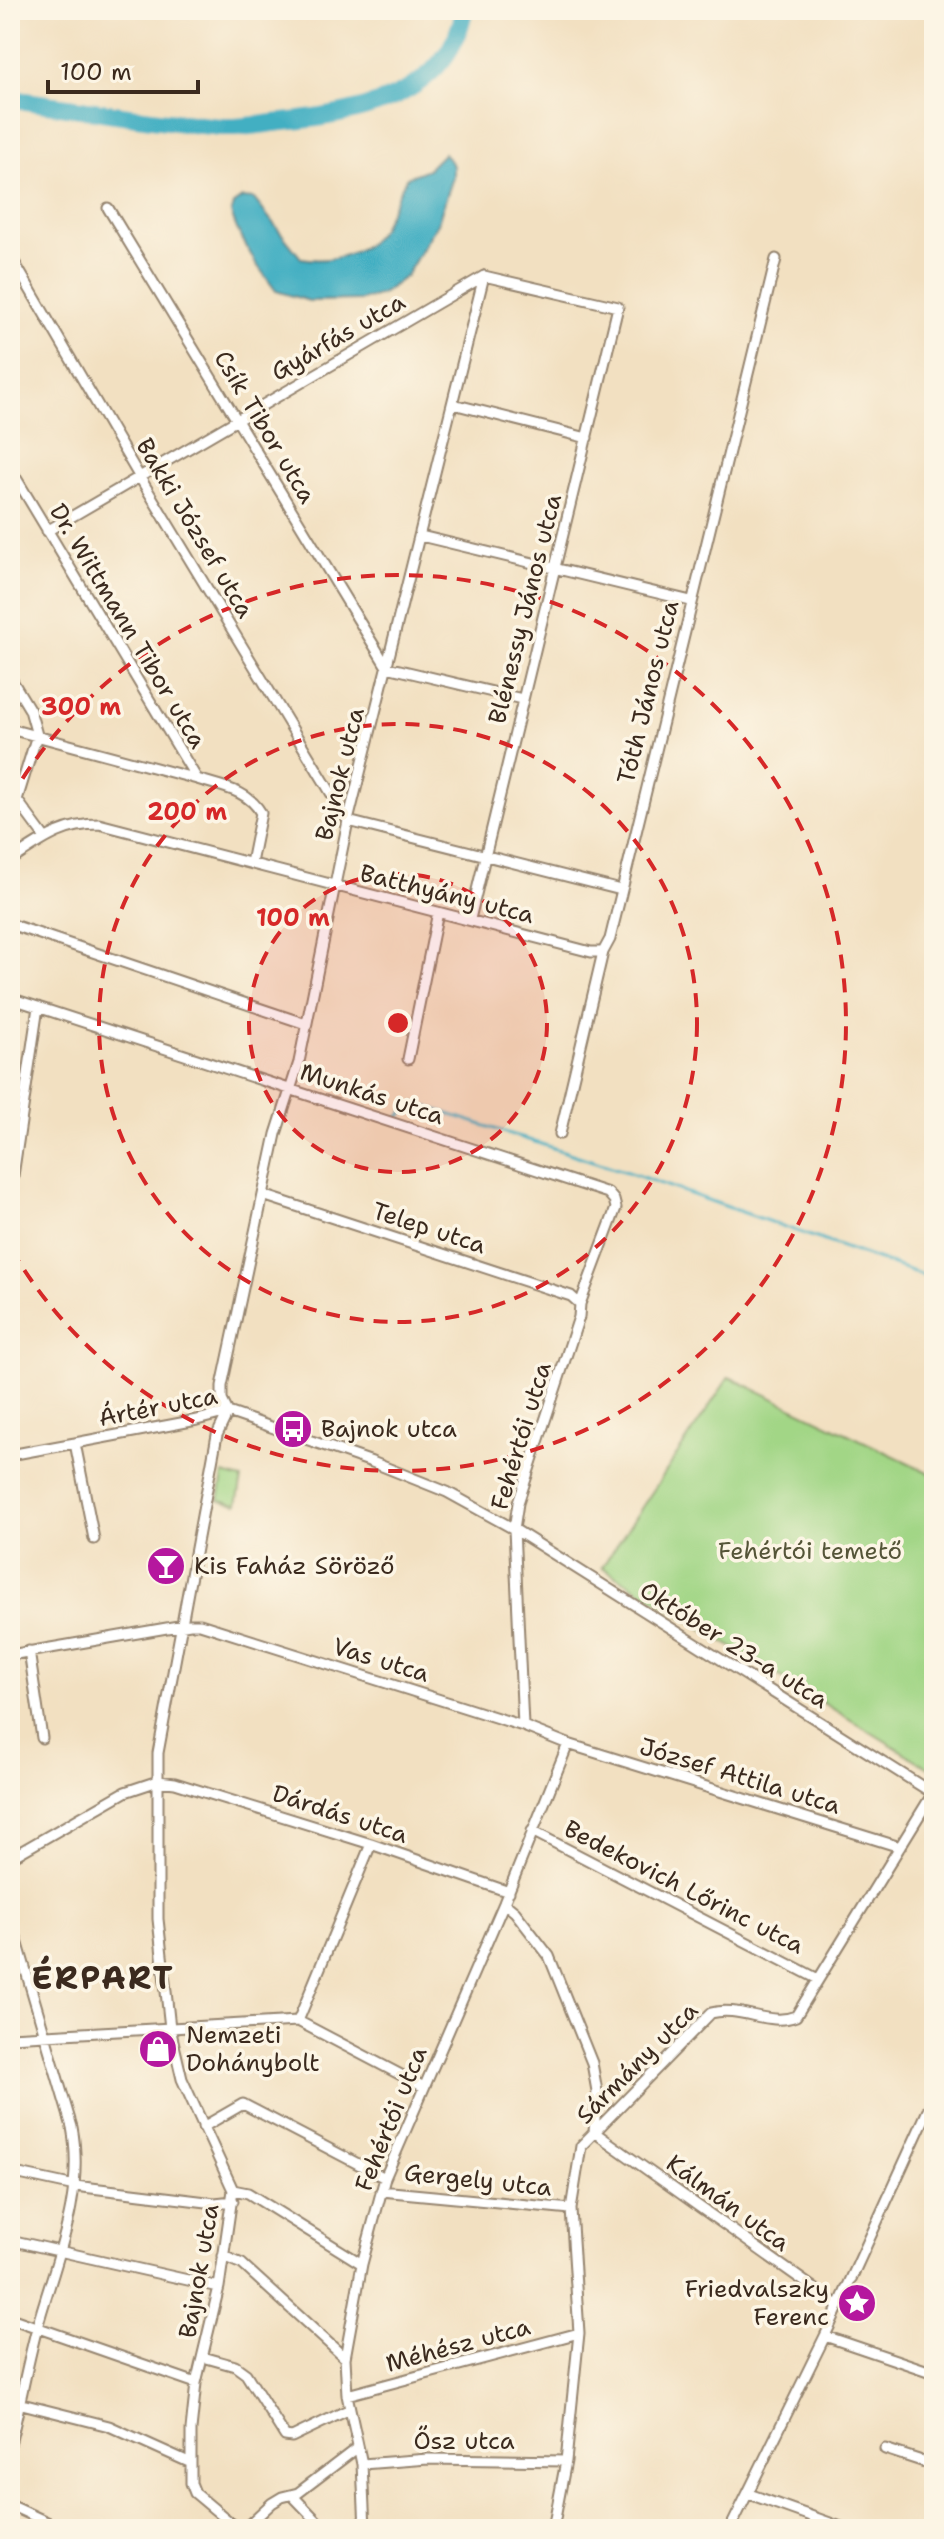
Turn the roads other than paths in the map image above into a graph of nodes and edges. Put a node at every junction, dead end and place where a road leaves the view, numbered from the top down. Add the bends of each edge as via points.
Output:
1 (108, 208) dead end
2 (10, 255) edge
3 (776, 259) dead end
4 (484, 276) junction
5 (453, 404) junction
6 (237, 419) junction
7 (587, 438) junction
8 (10, 468) edge
9 (139, 476) junction
10 (47, 531) junction
11 (421, 536) junction
12 (556, 570) junction
13 (691, 601) junction
14 (387, 667) junction
15 (10, 677) edge
16 (522, 699) junction
17 (10, 729) edge
18 (37, 735) junction
19 (197, 779) junction
20 (14, 799) edge
21 (348, 821) junction
22 (45, 838) junction
23 (487, 854) junction
24 (10, 861) edge
25 (251, 863) junction
26 (335, 886) junction
27 (621, 890) junction
28 (438, 912) junction
29 (470, 919) junction
30 (10, 924) edge
31 (603, 952) junction
32 (10, 998) edge
33 (38, 1007) junction
34 (306, 1024) junction
35 (408, 1059) dead end
36 (291, 1088) junction
37 (560, 1134) dead end
38 (263, 1195) junction
39 (10, 1196) edge
40 (580, 1304) junction
41 (228, 1412) junction
42 (75, 1443) junction
43 (10, 1455) edge
44 (514, 1529) junction
45 (94, 1539) dead end
46 (180, 1625) junction
47 (29, 1651) junction
48 (10, 1655) edge
49 (523, 1726) junction
50 (42, 1738) dead end
51 (568, 1744) junction
52 (158, 1781) junction
53 (934, 1794) edge
54 (532, 1831) junction
55 (371, 1844) junction
56 (900, 1847) junction
57 (10, 1858) edge
58 (509, 1892) junction
59 (504, 1903) junction
60 (10, 1917) edge
61 (818, 1979) junction
62 (298, 2021) junction
63 (170, 2028) junction
64 (45, 2035) junction
65 (10, 2037) edge
66 (424, 2087) junction
67 (934, 2097) edge
68 (203, 2127) junction
69 (594, 2132) junction
70 (10, 2172) edge
71 (385, 2178) junction
72 (75, 2186) junction
73 (233, 2190) junction
74 (381, 2191) junction
75 (233, 2201) junction
76 (571, 2209) junction
77 (10, 2240) edge
78 (62, 2250) junction
79 (223, 2256) junction
80 (362, 2264) junction
81 (219, 2287) junction
82 (839, 2306) junction
83 (10, 2318) edge
84 (37, 2327) junction
85 (579, 2333) junction
86 (825, 2336) junction
87 (203, 2357) junction
88 (345, 2358) junction
89 (934, 2373) edge
90 (196, 2383) junction
91 (347, 2395) junction
92 (15, 2403) edge
93 (350, 2409) junction
94 (10, 2444) edge
95 (357, 2448) junction
96 (885, 2449) dead end
97 (566, 2461) junction
98 (191, 2463) junction
99 (362, 2464) junction
100 (934, 2465) edge
101 (749, 2494) junction
102 (292, 2495) junction
103 (10, 2505) edge
104 (316, 2520) dead end
105 (58, 2528) edge
106 (238, 2529) edge
107 (244, 2529) edge
108 (365, 2529) edge
109 (553, 2529) edge
110 (730, 2529) edge
111 (847, 2529) edge

1 - 6 street, Csík Tibor utca
2 - 9 street, Bakki József utca
3 - 13 street, Tóth János utca
4 - 5 street, Bajnok utca
4 - 6 street, Gyárfás utca
4 - 7 street, Blénessy János utca via 618,307
5 - 7 street
5 - 11 street, Bajnok utca
6 - 9 street, Gyárfás utca
6 - 14 street, Csík Tibor utca
7 - 12 street, Blénessy János utca
8 - 10 street, Dr. Wittmann Tibor utca
9 - 10 street, Gyárfás utca
9 - 21 street, Bakki József utca
10 - 19 street, Dr. Wittmann Tibor utca
11 - 12 street
11 - 14 street, Bajnok utca
12 - 13 street
12 - 16 street, Blénessy János utca
13 - 27 street, Tóth János utca
14 - 16 street
14 - 21 street, Bajnok utca
15 - 18 street via 30,710
16 - 23 street, Blénessy János utca
17 - 18 street
18 - 19 street
18 - 20 street
19 - 25 street, Dr. Wittmann Tibor utca via 254,801 261,813
20 - 22 street
21 - 23 street
21 - 26 street, Bajnok utca
22 - 24 street, Batthyány utca
22 - 25 street, Batthyány utca via 79,824 99,824
23 - 27 street
23 - 29 street, Blénessy János utca
25 - 26 street, Batthyány utca
26 - 28 street, Batthyány utca
26 - 34 street, Bajnok utca
27 - 31 street, Tóth János utca
28 - 29 street, Batthyány utca
28 - 35 street
29 - 31 street, Batthyány utca
30 - 34 street
31 - 37 street, Tóth János utca
32 - 33 street, Munkás utca
33 - 36 street, Munkás utca
33 - 39 street
34 - 36 street, Bajnok utca
36 - 38 street, Bajnok utca
36 - 40 street, Munkás utca via 608,1193 616,1208
38 - 40 street, Telep utca via 571,1296
38 - 41 street, Bajnok utca via 222,1386
40 - 44 street, Fehértói utca
41 - 42 street, Ártér utca
41 - 44 street, Ártér utca via 447,1492
41 - 46 street, Bajnok utca via 217,1435
42 - 43 street
42 - 45 street, Ártér utca
44 - 49 street, Fehértói utca
44 - 53 street, Október 23-a utca
46 - 47 street, Vas utca
46 - 49 street, Vas utca via 200,1624
46 - 52 street, Bajnok utca
47 - 48 street, Vas utca
47 - 50 street
49 - 51 street, Vas utca
51 - 54 street, Fehértói utca
51 - 56 street, József Attila utca
52 - 55 street, Dárdás utca
52 - 57 street via 125,1792
52 - 63 street, Bajnok utca via 158,1919
53 - 56 street, Sármány utca
54 - 58 street, Fehértói utca
54 - 61 street, Bedekovich Lőrinc utca
55 - 58 street, Dárdás utca
55 - 62 street
56 - 61 street, Sármány utca
58 - 59 street, Fehértói utca
59 - 66 street, Fehértói utca
59 - 69 street via 549,1956 592,2063 597,2091
60 - 64 street
61 - 69 street, Sármány utca via 796,2016 785,2021 725,2009 711,2013
62 - 63 street
62 - 66 street
63 - 64 street
63 - 68 street, Bajnok utca via 182,2079
64 - 65 street
64 - 72 street via 77,2150
66 - 71 street, Fehértói utca
67 - 82 street
68 - 71 street via 243,2104
68 - 73 street, Bajnok utca
69 - 76 street, Sármány utca via 581,2146
69 - 82 street, Kálmán utca
70 - 72 street
71 - 74 street, Fehértói utca
72 - 75 street
72 - 78 street
73 - 75 street, Bajnok utca
73 - 80 street via 248,2193
74 - 76 street, Gergely utca
74 - 80 street, Fehértói utca
75 - 79 street, Bajnok utca
76 - 85 street, Sármány utca
77 - 78 street
78 - 81 street
78 - 84 street
79 - 81 street, Bajnok utca
79 - 88 street via 242,2264
80 - 88 street, Fehértói utca
81 - 87 street, Bajnok utca
82 - 86 street
83 - 84 street
84 - 90 street
84 - 92 street
85 - 91 street, Méhész utca
85 - 97 street, Sármány utca
86 - 89 street
86 - 101 street
87 - 90 street, Bajnok utca
87 - 93 street via 246,2374 285,2436
88 - 91 street, Fehértói utca
90 - 98 street, Bajnok utca
91 - 93 street, Fehértói utca
92 - 94 street
92 - 98 street via 109,2426
93 - 95 street, Fehértói utca
95 - 99 street, Fehértói utca
95 - 102 street
96 - 100 street
97 - 99 street, Ősz utca via 428,2459
97 - 109 street, Sármány utca
98 - 106 street, Bajnok utca via 195,2493
99 - 108 street, Fehértói utca
101 - 110 street
101 - 111 street
102 - 104 street
102 - 107 street via 272,2503
103 - 105 street

